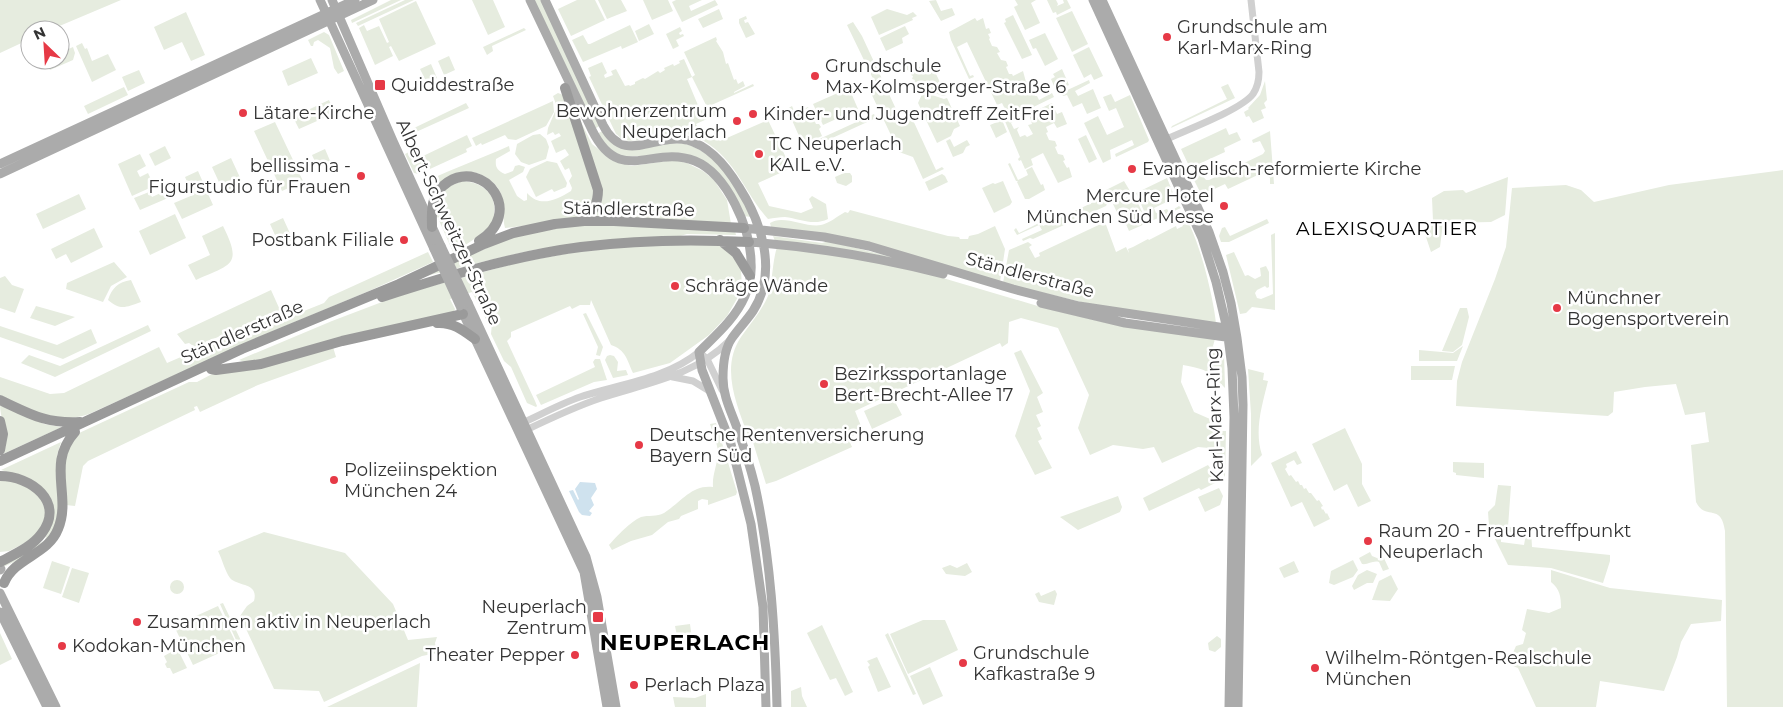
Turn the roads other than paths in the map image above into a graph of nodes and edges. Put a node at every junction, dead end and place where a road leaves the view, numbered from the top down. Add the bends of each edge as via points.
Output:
1 (320, 0) edge
2 (355, 0) edge
3 (374, 0) edge
4 (530, 0) edge
5 (545, 0) edge
6 (1093, 0) edge
7 (1102, 0) edge
8 (1251, 0) edge
9 (336, 8) edge
10 (328, 17) junction
11 (552, 45) junction
12 (564, 88) joint
13 (603, 125) junction
14 (592, 130) junction
15 (1167, 139) junction
16 (0, 164) edge
17 (0, 174) edge
18 (584, 221) junction
19 (432, 226) junction
20 (744, 228) junction
21 (759, 229) junction
22 (720, 240) junction
23 (749, 242) junction
24 (763, 243) junction
25 (438, 247) junction
26 (450, 262) junction
27 (750, 276) junction
28 (465, 307) junction
29 (421, 324) junction
30 (1232, 333) junction
31 (475, 339) junction
32 (731, 339) junction
33 (699, 352) junction
34 (704, 361) junction
35 (211, 369) junction
36 (673, 376) junction
37 (713, 395) junction
38 (726, 398) junction
39 (0, 400) edge
40 (86, 421) junction
41 (0, 422) edge
42 (521, 428) junction
43 (75, 432) junction
44 (0, 450) edge
45 (0, 461) edge
46 (0, 467) edge
47 (0, 476) edge
48 (0, 554) edge
49 (14, 554) junction
50 (756, 556) junction
51 (28, 557) junction
52 (768, 560) junction
53 (0, 567) edge
54 (2, 592) edge
55 (593, 597) junction
56 (0, 612) edge
57 (51, 705) edge
58 (607, 707) edge
59 (616, 707) edge
60 (766, 707) edge
61 (777, 707) edge
62 (1229, 707) edge
63 (1238, 707) edge

1 - 10 main road, Albert-Schweitzer-Straße
2 - 9 main road
3 - 9 main road
4 - 11 main road
5 - 13 main road
6 - 30 main road, Karl-Marx-Ring via 1202,238
7 - 15 main road, Karl-Marx-Ring
8 - 15 street via 1259,72 1254,93 1239,105
9 - 10 main road
9 - 19 main road, Albert-Schweitzer-Straße
10 - 16 main road
10 - 17 main road
10 - 25 main road, Albert-Schweitzer-Straße
11 - 12 main road
11 - 14 main road
12 - 18 highway via 598,190 595,207
13 - 14 main road via 599,131
13 - 21 main road via 610,136 623,145 683,140 704,148 735,180
14 - 20 main road via 599,144 621,159 636,162 674,156 702,164 726,189
15 - 30 main road, Karl-Marx-Ring via 1212,239 1227,289
18 - 20 highway, Ständlerstraße
18 - 26 highway, Ständlerstraße via 513,233
19 - 25 main road, Albert-Schweitzer-Straße
19 - 26 highway via 434,200 450,181 471,177 482,181 498,198 500,216 490,234 461,251
20 - 21 main road, Ständlerstraße
20 - 23 main road
21 - 24 main road
21 - 30 main road, Ständlerstraße via 869,246 1079,306
22 - 23 highway, Ständlerstraße
22 - 27 highway via 736,253
22 - 35 highway, Ständlerstraße via 580,248 483,267 372,301
23 - 24 main road, Ständlerstraße
23 - 27 main road
24 - 30 main road, Ständlerstraße via 808,246 872,257 946,274 1094,317 1140,325
24 - 32 main road via 765,284 754,310
25 - 26 main road, Albert-Schweitzer-Straße, bridge
26 - 28 main road, Albert-Schweitzer-Straße, bridge
26 - 40 highway, Ständlerstraße via 257,342
27 - 33 main road via 744,298 736,311
28 - 29 highway
28 - 31 main road, Albert-Schweitzer-Straße
28 - 42 main road, Albert-Schweitzer-Straße
29 - 31 highway via 450,323
29 - 35 highway via 261,364
30 - 62 main road, Karl-Marx-Ring via 1234,417
30 - 63 main road, Karl-Marx-Ring via 1243,405
31 - 42 main road, Albert-Schweitzer-Straße
32 - 34 street
32 - 38 main road via 724,366
33 - 34 main road
33 - 42 street via 666,371 578,398
34 - 36 street
34 - 37 main road
34 - 38 street
35 - 43 highway, Ständlerstraße
36 - 37 street via 693,381
36 - 42 street
37 - 50 main road via 741,480
38 - 52 main road via 754,484
39 - 40 highway via 42,420
40 - 45 highway, Ständlerstraße
41 - 44 highway via 3,434
42 - 55 main road
43 - 46 highway, Ständlerstraße
43 - 51 highway via 62,454 62,509 58,532 42,550
47 - 49 highway via 30,483 40,491 49,508 49,520 41,535
48 - 49 highway
49 - 53 highway
50 - 52 main road via 761,563
50 - 60 main road via 764,616
51 - 53 highway
51 - 54 highway via 8,574
52 - 61 main road
54 - 57 main road
55 - 58 main road
55 - 59 main road
56 - 57 main road

